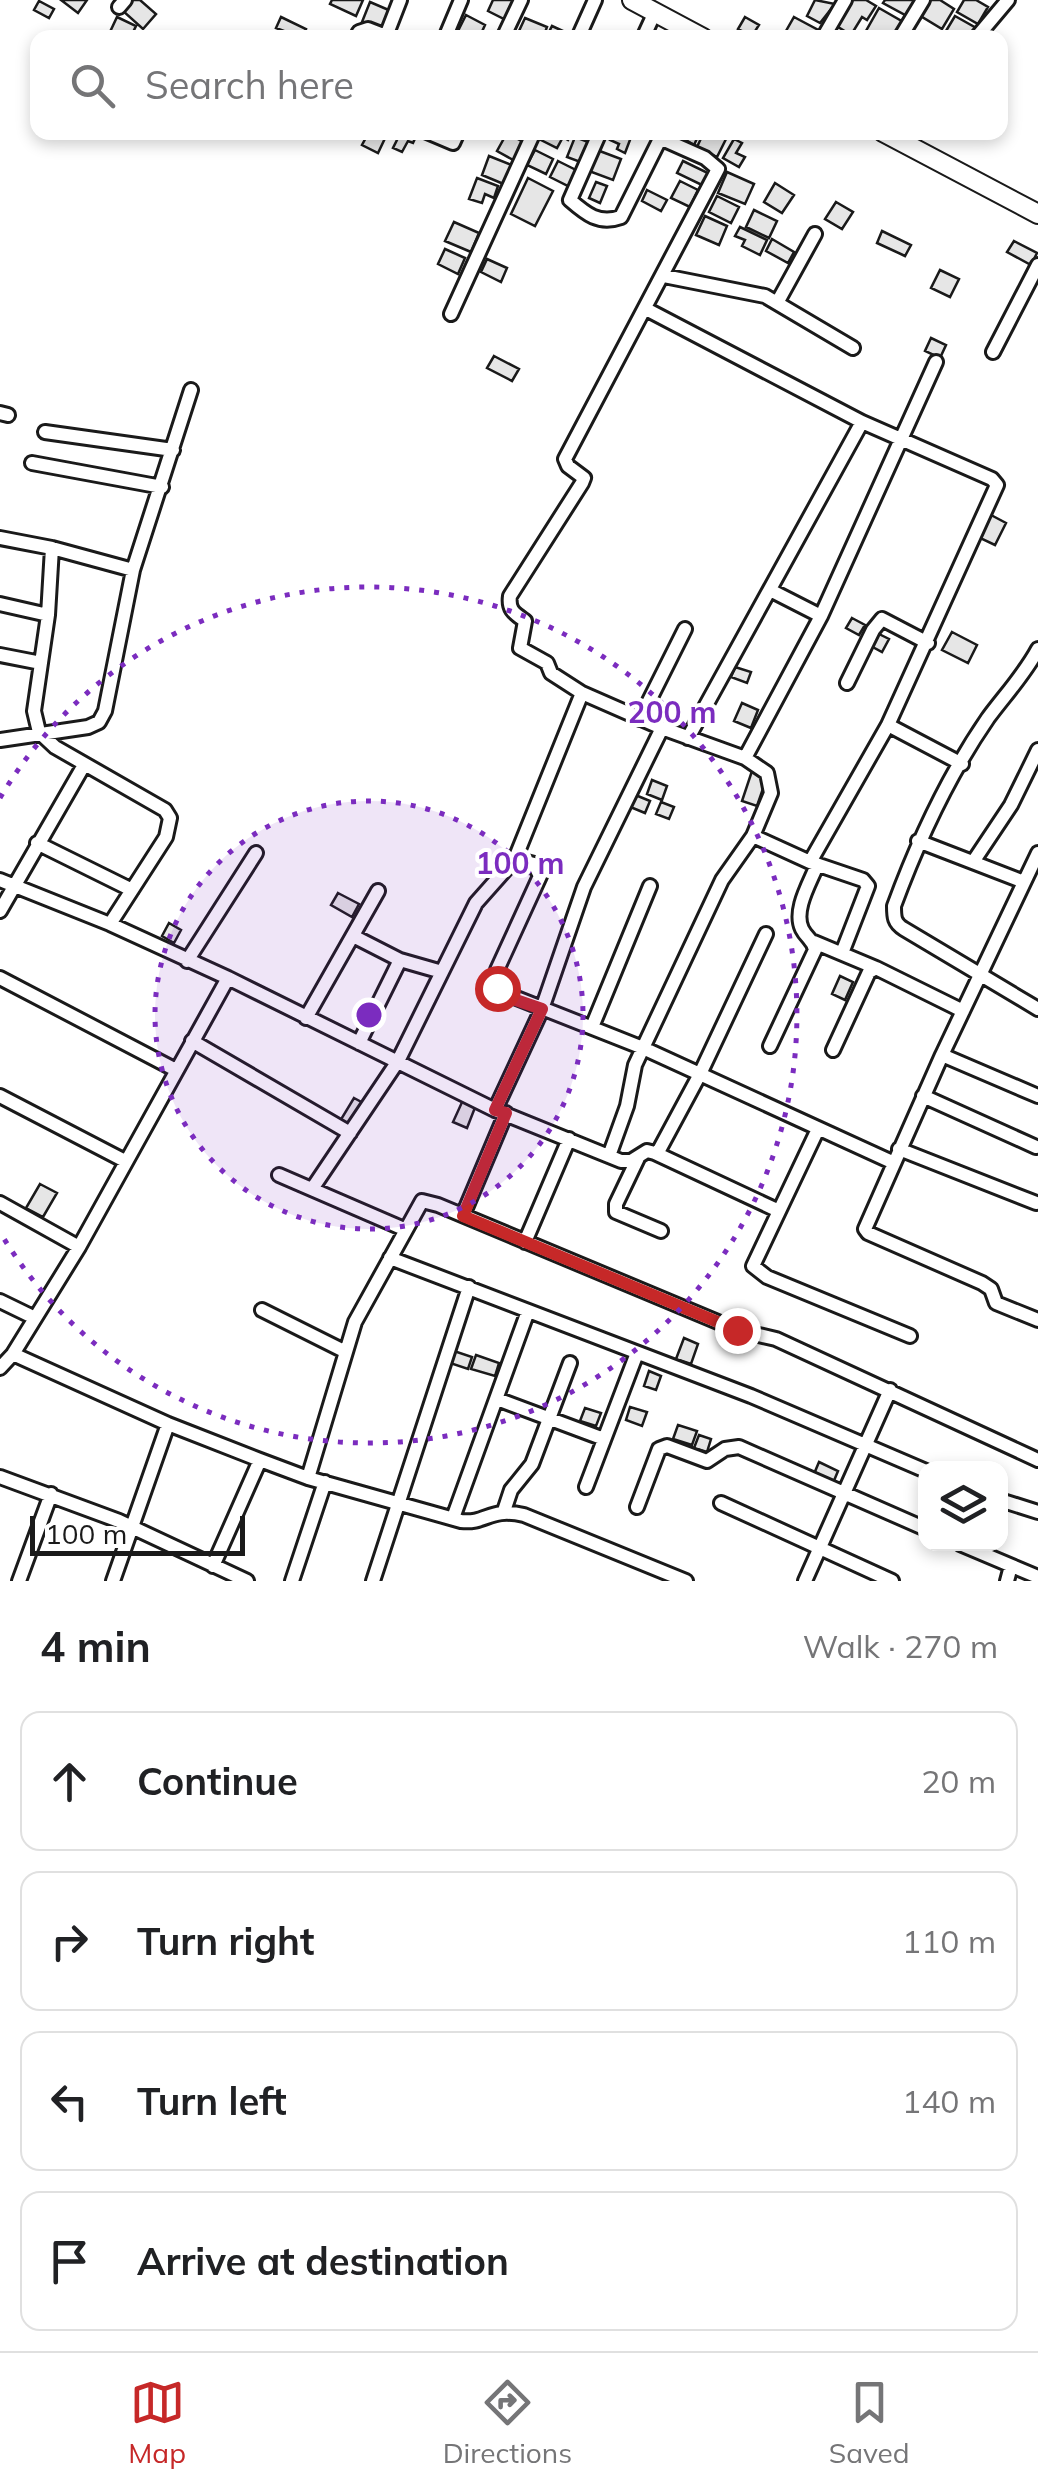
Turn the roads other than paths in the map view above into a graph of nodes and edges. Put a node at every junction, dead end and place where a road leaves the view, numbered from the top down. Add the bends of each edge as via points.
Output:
1 (400, 0) edge
2 (461, 0) edge
3 (521, 0) edge
4 (595, 0) edge
5 (632, 0) edge
6 (845, 0) edge
7 (923, 0) edge
8 (1008, 0) edge
9 (655, 12) junction
10 (388, 30) edge
11 (448, 30) edge
12 (507, 30) edge
13 (582, 30) edge
14 (647, 30) edge
15 (688, 30) edge
16 (828, 30) edge
17 (905, 30) edge
18 (983, 30) edge
19 (530, 140) edge
20 (596, 140) edge
21 (660, 140) edge
22 (671, 140) edge
23 (913, 140) edge
24 (1038, 214) edge
25 (815, 234) dead end
26 (1038, 265) edge
27 (664, 276) junction
28 (776, 303) junction
29 (646, 309) junction
30 (451, 314) dead end
31 (852, 348) dead end
32 (994, 352) dead end
33 (936, 362) dead end
34 (191, 390) dead end
35 (862, 422) junction
36 (45, 432) dead end
37 (900, 440) junction
38 (173, 450) junction
39 (32, 464) dead end
40 (162, 487) junction
41 (0, 538) edge
42 (52, 548) junction
43 (133, 570) junction
44 (770, 590) junction
45 (0, 604) edge
46 (48, 615) junction
47 (821, 616) junction
48 (685, 629) dead end
49 (928, 643) junction
50 (1038, 649) edge
51 (0, 655) edge
52 (41, 663) junction
53 (1032, 674) edge
54 (847, 683) dead end
55 (582, 694) junction
56 (640, 719) junction
57 (888, 725) junction
58 (662, 728) junction
59 (39, 732) junction
60 (688, 738) junction
61 (0, 740) edge
62 (1038, 750) edge
63 (745, 758) junction
64 (962, 764) junction
65 (84, 765) junction
66 (753, 836) junction
67 (918, 841) junction
68 (37, 843) junction
69 (1038, 852) edge
70 (256, 853) dead end
71 (515, 859) junction
72 (973, 862) junction
73 (814, 864) junction
74 (0, 880) edge
75 (1024, 882) junction
76 (650, 886) dead end
77 (14, 887) junction
78 (132, 890) junction
79 (378, 891) dead end
80 (0, 911) edge
81 (110, 924) junction
82 (766, 934) dead end
83 (353, 936) junction
84 (814, 942) junction
85 (842, 953) junction
86 (400, 960) junction
87 (187, 961) junction
88 (876, 968) junction
89 (442, 972) junction
90 (980, 976) junction
91 (0, 978) edge
92 (228, 978) junction
93 (542, 1009) junction
94 (1038, 1009) edge
95 (963, 1011) junction
96 (306, 1018) junction
97 (592, 1026) junction
98 (192, 1041) junction
99 (360, 1043) junction
100 (770, 1046) dead end
101 (644, 1048) junction
102 (834, 1050) dead end
103 (942, 1055) junction
104 (398, 1061) junction
105 (176, 1070) junction
106 (700, 1074) junction
107 (0, 1096) edge
108 (923, 1096) junction
109 (1038, 1096) edge
110 (500, 1112) junction
111 (818, 1128) junction
112 (350, 1133) junction
113 (570, 1140) junction
114 (1036, 1147) edge
115 (658, 1154) junction
116 (640, 1155) junction
117 (609, 1156) junction
118 (896, 1156) junction
119 (125, 1161) junction
120 (280, 1175) dead end
121 (312, 1189) junction
122 (1036, 1203) dead end
123 (1, 1207) edge
124 (778, 1211) junction
125 (463, 1216) junction
126 (404, 1229) junction
127 (660, 1231) dead end
128 (524, 1242) junction
129 (79, 1248) junction
130 (390, 1258) junction
131 (469, 1286) junction
132 (0, 1301) edge
133 (262, 1310) dead end
134 (528, 1310) junction
135 (36, 1318) junction
136 (1038, 1320) edge
137 (910, 1336) dead end
138 (346, 1352) junction
139 (637, 1353) junction
140 (13, 1354) junction
141 (570, 1363) dead end
142 (0, 1368) edge
143 (890, 1390) junction
144 (497, 1400) junction
145 (550, 1418) junction
146 (168, 1424) junction
147 (604, 1439) junction
148 (864, 1445) junction
149 (260, 1460) junction
150 (1038, 1460) edge
151 (918, 1469) edge
152 (0, 1477) edge
153 (308, 1478) junction
154 (325, 1482) junction
155 (586, 1488) dead end
156 (51, 1494) junction
157 (844, 1494) junction
158 (399, 1502) junction
159 (720, 1503) dead end
160 (1008, 1503) edge
161 (638, 1507) dead end
162 (504, 1511) junction
163 (1038, 1512) edge
164 (453, 1518) junction
165 (918, 1526) edge
166 (130, 1529) junction
167 (818, 1550) junction
168 (977, 1551) edge
169 (213, 1566) junction
170 (1012, 1566) junction
171 (1038, 1577) edge
172 (18, 1581) edge
173 (112, 1581) edge
174 (247, 1581) edge
175 (292, 1581) edge
176 (373, 1581) edge
177 (686, 1581) edge
178 (804, 1581) edge
179 (892, 1581) edge
180 (1007, 1581) edge

1 - 10 street
2 - 11 street
3 - 12 street
4 - 13 street
5 - 9 main road
6 - 16 street
7 - 17 street
8 - 18 street
9 - 14 street
9 - 15 main road
19 - 30 street
20 - 21 street via 570,200 592,218 610,221 621,217
22 - 27 street via 718,169
23 - 24 main road
25 - 28 street
26 - 32 street
27 - 28 street
27 - 29 street
28 - 31 street
29 - 35 street
29 - 55 street via 565,459 582,483 510,596 511,611 525,622 520,648
33 - 37 street
34 - 38 street
35 - 37 street
35 - 44 street
36 - 38 street
37 - 47 street
37 - 49 street via 997,485
38 - 40 street
39 - 40 street
40 - 43 street
41 - 42 street
42 - 43 street
42 - 46 street
43 - 59 street via 99,722
44 - 47 street
44 - 60 street
45 - 46 street
46 - 52 street
47 - 63 street
48 - 56 street
49 - 54 street via 882,620
49 - 57 street
50 - 53 street
51 - 52 street
52 - 59 street via 34,710
53 - 64 street via 988,719
55 - 56 street
55 - 71 street
56 - 58 street
57 - 64 street
57 - 73 street
58 - 60 street
58 - 93 street via 584,887
59 - 61 street
59 - 65 street
60 - 63 street
62 - 72 street
63 - 66 street via 772,786
64 - 67 street
65 - 68 street
65 - 78 street via 170,818 166,837
66 - 73 street
66 - 101 street via 722,880
67 - 72 street
67 - 90 street via 894,906 896,924
68 - 77 street
68 - 78 street
69 - 75 street
70 - 87 street
71 - 89 street via 476,903
71 - 93 street via 534,864 540,876 497,970 497,988
72 - 75 street
73 - 84 street via 799,917
73 - 85 street via 868,886
74 - 77 street
75 - 90 street
76 - 97 street
77 - 80 street
77 - 81 street
78 - 81 street
79 - 83 street
81 - 87 street
82 - 106 street
83 - 86 street
83 - 96 street
84 - 85 street
84 - 100 street
85 - 88 street
86 - 89 street
86 - 99 street
87 - 92 street
88 - 95 street
88 - 102 street
89 - 104 street
90 - 94 street
90 - 95 street
91 - 105 street
92 - 96 street
92 - 98 street
93 - 97 street
93 - 110 street
95 - 103 street
96 - 99 street
97 - 101 street
98 - 105 street
98 - 112 street
99 - 104 street
101 - 106 street
101 - 117 street
103 - 108 street
103 - 109 street
104 - 110 street
104 - 112 street
105 - 119 street
106 - 111 street
106 - 115 street
107 - 119 street
108 - 114 street
108 - 118 street
110 - 113 street
110 - 125 street
111 - 118 street
111 - 124 street
112 - 121 street
113 - 117 street
113 - 128 street
115 - 116 street
115 - 124 street
116 - 117 street via 631,1161
116 - 127 street via 616,1212
118 - 122 street
118 - 136 street via 867,1220 868,1233 982,1284 996,1303
119 - 129 street
120 - 121 street
121 - 126 street
123 - 129 street
124 - 137 street via 753,1266
125 - 126 street via 422,1201
125 - 128 street
126 - 130 street
128 - 143 street
129 - 135 street
130 - 131 street
130 - 138 street
131 - 134 street
131 - 158 street
132 - 135 street
133 - 138 street
134 - 139 street
134 - 144 street
135 - 140 street
138 - 153 street
139 - 147 street
139 - 148 street
140 - 142 street
140 - 146 street
141 - 145 street
143 - 148 street
143 - 150 street
144 - 145 street
144 - 164 street
145 - 147 street
145 - 162 street
146 - 149 street
146 - 166 street
147 - 155 street
148 - 151 street
148 - 157 street
149 - 153 street
149 - 169 street
152 - 156 street
153 - 154 street
154 - 158 street
154 - 175 street
156 - 166 street
156 - 172 street
157 - 161 street via 739,1447 708,1461 667,1446 659,1449
157 - 165 street
157 - 167 street
158 - 164 street
158 - 176 street
159 - 167 street
160 - 163 street
162 - 164 street via 472,1522
162 - 177 street
166 - 169 street
166 - 173 street
167 - 178 street
167 - 179 street
168 - 170 street
169 - 174 street
170 - 171 street
170 - 180 street

